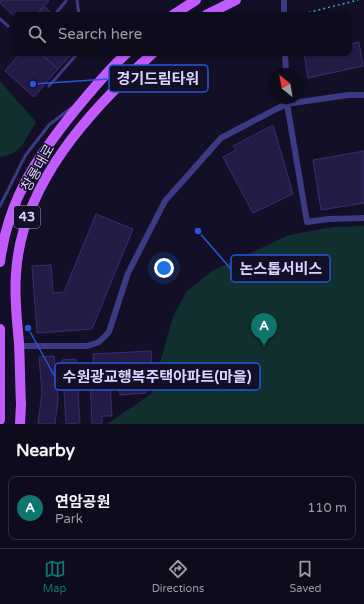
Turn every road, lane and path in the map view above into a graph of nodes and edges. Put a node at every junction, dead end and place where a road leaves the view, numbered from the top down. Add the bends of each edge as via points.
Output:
1 (66, 0) edge
2 (77, 0) edge
3 (196, 0) edge
4 (236, 0) edge
5 (284, 0) edge
6 (358, 0) edge
7 (57, 12) dead end
8 (79, 12) edge
9 (178, 12) edge
10 (212, 12) edge
11 (284, 12) edge
12 (311, 12) edge
13 (0, 18) edge
14 (8, 26) dead end
15 (75, 56) edge
16 (124, 56) edge
17 (150, 56) edge
18 (285, 56) edge
19 (286, 68) edge
20 (49, 86) dead end
21 (88, 94) junction
22 (364, 95) edge
23 (304, 99) edge
24 (281, 104) edge
25 (287, 104) edge
26 (0, 206) edge
27 (364, 218) edge
28 (0, 262) edge
29 (0, 329) edge
30 (19, 346) junction
31 (0, 347) edge
32 (0, 420) edge
33 (20, 424) edge

1 - 7 lane
2 - 8 lane
3 - 9 main road
4 - 10 main road
5 - 11 street
6 - 12 path
13 - 14 lane
15 - 20 lane
16 - 21 main road, 창룡대로 / 43
17 - 30 main road, 창룡대로 / 43 via 110,94 68,145 34,201 21,234 18,253 15,296
18 - 19 street
21 - 26 lane via 44,131 25,156
21 - 28 main road, 창룡대로 / 43 via 45,147 23,184 7,228
22 - 23 street
24 - 30 street via 221,138 165,201 128,273 109,332 99,342 87,346
25 - 27 street via 307,222
29 - 31 main road
30 - 33 main road, 창룡대로 / 43
31 - 32 main road

